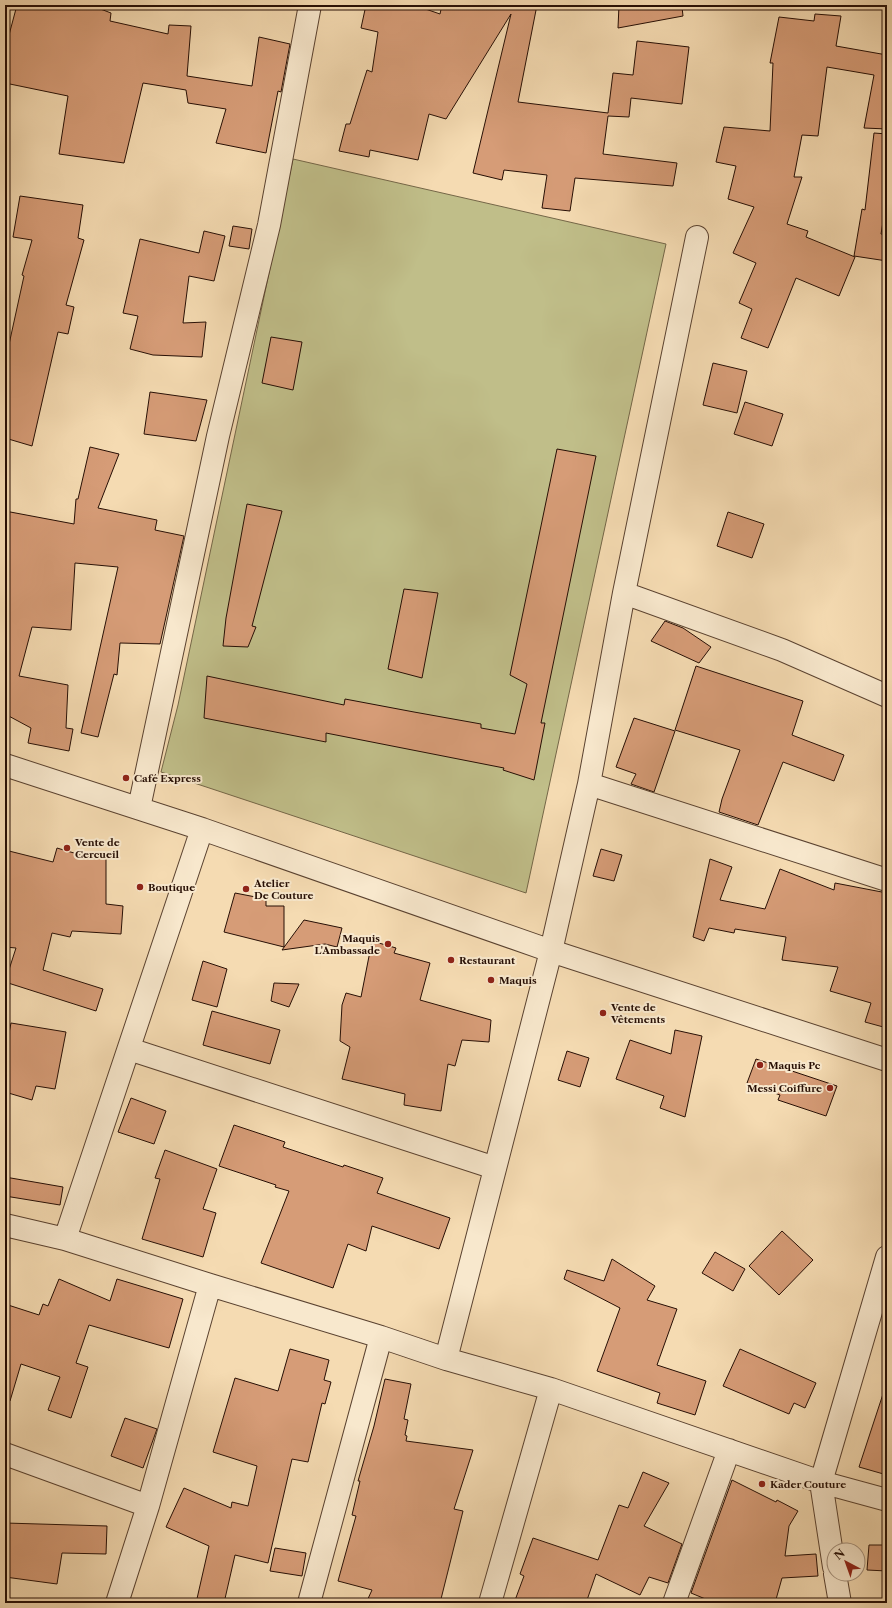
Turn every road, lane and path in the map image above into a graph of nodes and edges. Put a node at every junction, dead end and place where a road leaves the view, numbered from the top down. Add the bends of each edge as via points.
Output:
1 (310, 5) edge
2 (697, 237) dead end
3 (624, 593) junction
4 (887, 696) edge
5 (5, 765) edge
6 (588, 784) junction
7 (139, 808) junction
8 (202, 829) junction
9 (887, 880) edge
10 (551, 951) junction
11 (129, 1049) junction
12 (887, 1060) edge
13 (495, 1168) junction
14 (5, 1225) edge
15 (65, 1239) junction
16 (887, 1257) edge
17 (210, 1285) junction
18 (882, 1294) edge
19 (381, 1337) junction
20 (446, 1359) junction
21 (551, 1389) junction
22 (729, 1450) junction
23 (5, 1454) edge
24 (821, 1482) junction
25 (887, 1500) edge
26 (148, 1506) junction
27 (830, 1542) edge
28 (836, 1582) edge
29 (117, 1603) edge
30 (309, 1603) edge
31 (490, 1603) edge
32 (674, 1603) edge
33 (840, 1603) edge

1 - 7 street via 269,225 218,436
2 - 3 street
3 - 4 street via 782,650
3 - 6 street
5 - 7 street
6 - 9 street
6 - 10 street
7 - 8 street
8 - 10 street
8 - 11 street
10 - 12 street
10 - 13 street
11 - 13 street
11 - 15 street
13 - 20 street
14 - 15 street
15 - 17 street
16 - 18 street
17 - 19 street
17 - 26 street
18 - 24 street
19 - 20 street
19 - 30 street
20 - 21 street
21 - 22 street
21 - 31 street
22 - 24 street
22 - 32 street
23 - 26 street
24 - 25 street
24 - 27 street
26 - 29 street
28 - 33 street

